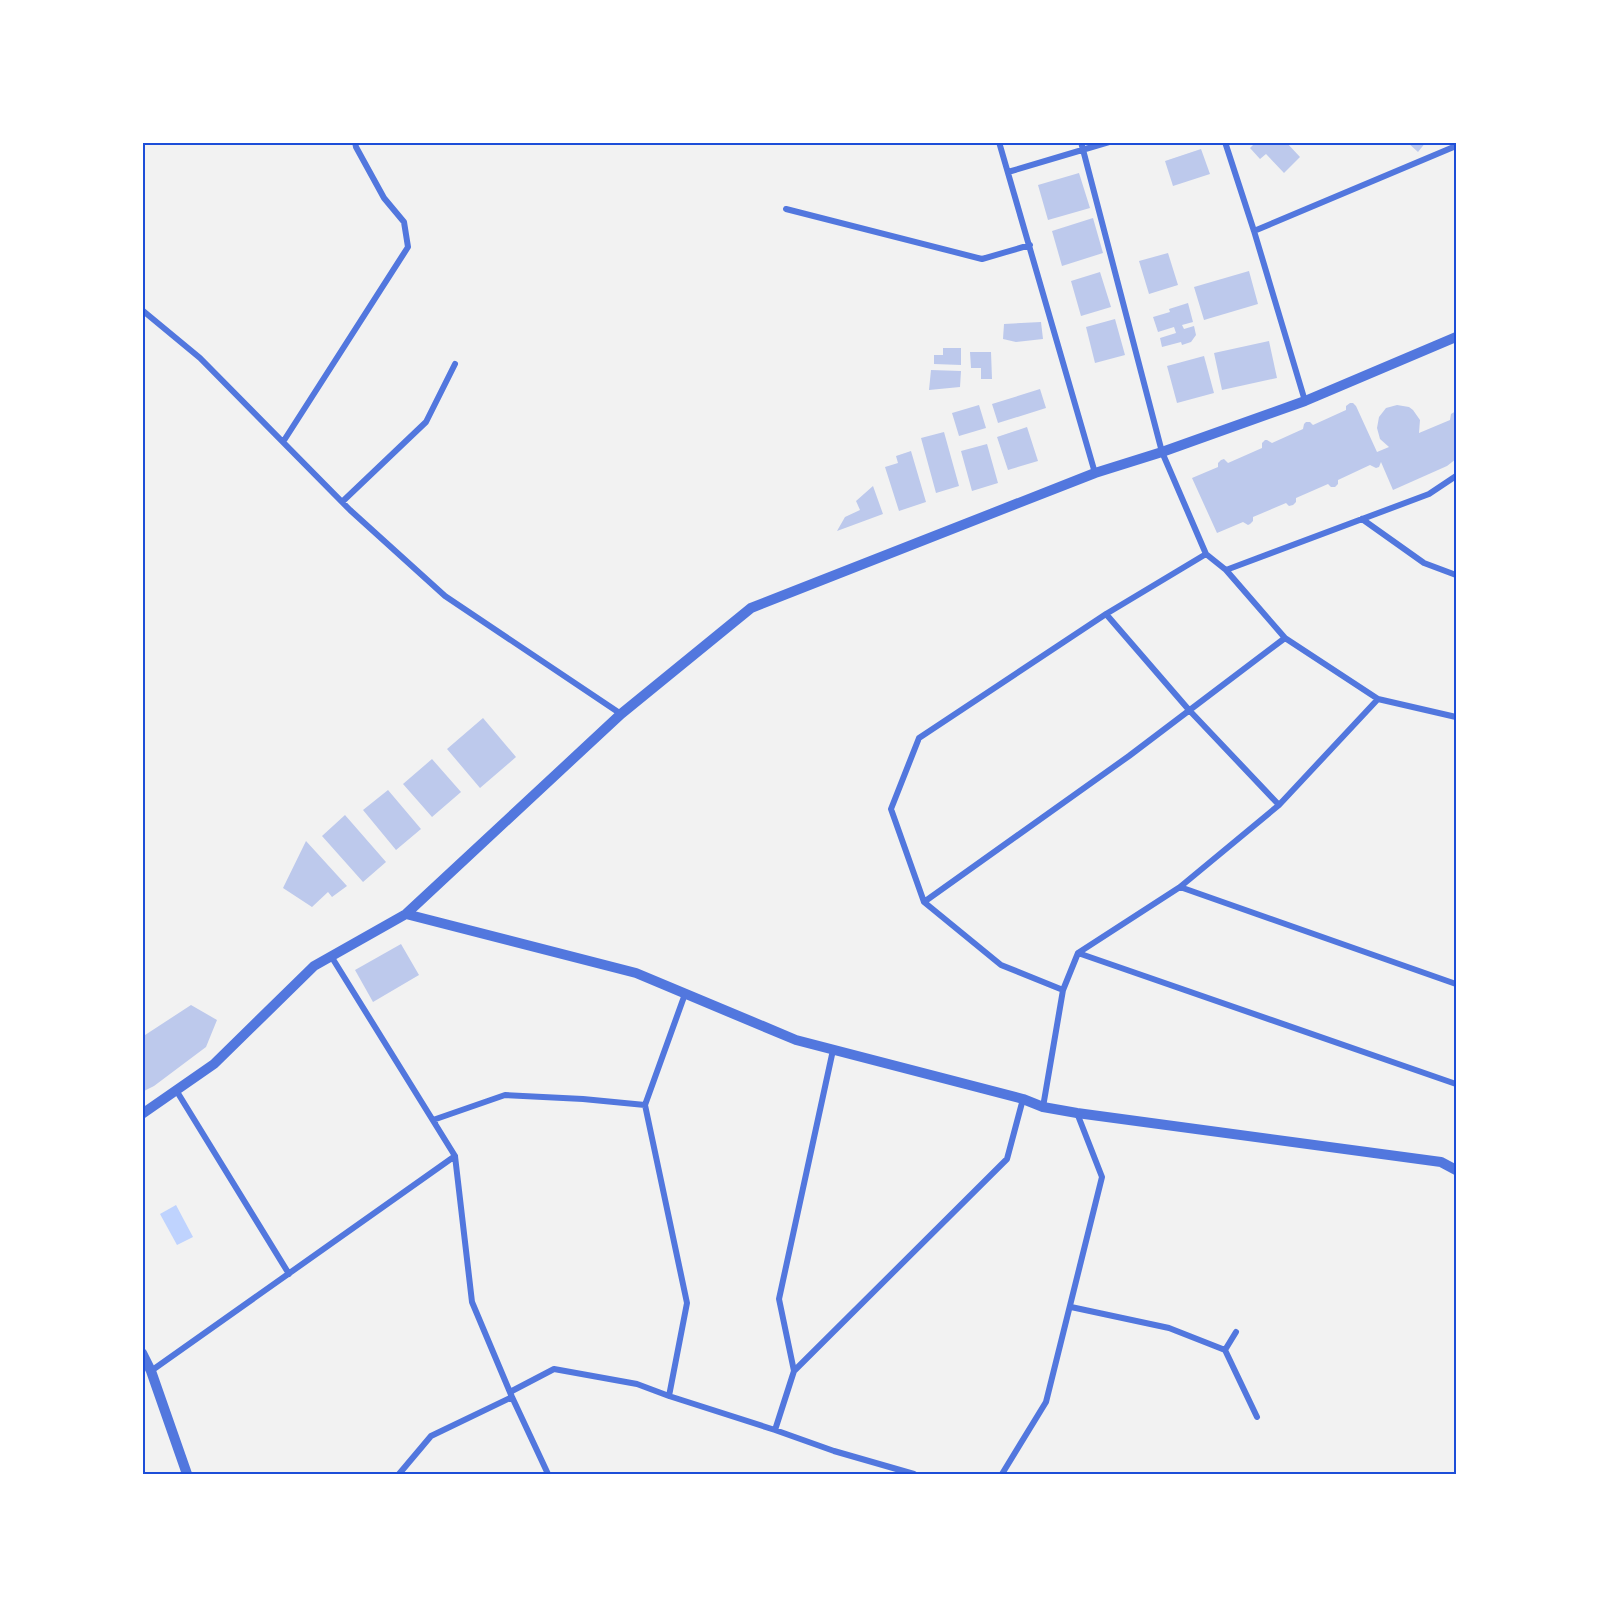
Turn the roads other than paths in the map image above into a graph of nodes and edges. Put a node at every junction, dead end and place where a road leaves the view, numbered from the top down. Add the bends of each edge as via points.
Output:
1 (356, 142) edge
2 (999, 142) edge
3 (1081, 142) edge
4 (1109, 142) edge
5 (1225, 142) edge
6 (1456, 146) edge
7 (1083, 150) junction
8 (1008, 172) junction
9 (786, 209) dead end
10 (1254, 231) junction
11 (1030, 245) junction
12 (142, 310) edge
13 (1456, 336) edge
14 (455, 364) dead end
15 (1305, 401) junction
16 (283, 442) junction
17 (1162, 452) junction
18 (1095, 473) junction
19 (1456, 476) edge
20 (342, 502) junction
21 (1362, 519) junction
22 (1206, 554) junction
23 (1226, 570) junction
24 (1456, 575) edge
25 (1106, 614) junction
26 (1285, 638) junction
27 (1378, 699) junction
28 (1189, 710) junction
29 (621, 714) junction
30 (1456, 717) edge
31 (1279, 805) junction
32 (1180, 887) junction
33 (924, 902) junction
34 (406, 914) junction
35 (1078, 953) junction
36 (331, 956) junction
37 (1456, 984) edge
38 (1062, 990) junction
39 (685, 994) junction
40 (833, 1050) junction
41 (1456, 1084) edge
42 (176, 1090) junction
43 (1023, 1099) junction
44 (645, 1105) junction
45 (1043, 1107) junction
46 (1077, 1113) junction
47 (142, 1114) edge
48 (455, 1156) junction
49 (1456, 1170) edge
50 (289, 1274) junction
51 (1071, 1306) junction
52 (1236, 1332) dead end
53 (1225, 1350) junction
54 (142, 1353) edge
55 (152, 1371) junction
56 (794, 1371) junction
57 (511, 1394) junction
58 (669, 1396) junction
59 (1257, 1417) dead end
60 (775, 1430) junction
61 (187, 1474) edge
62 (399, 1474) edge
63 (548, 1474) edge
64 (914, 1474) edge
65 (1002, 1474) edge

1 - 16 street via 384,198 404,222 408,246
2 - 8 street
3 - 7 street
4 - 7 street
5 - 10 street
6 - 10 street
7 - 8 street
7 - 17 street
8 - 11 street
9 - 11 street via 982,259
10 - 15 street
11 - 18 street
12 - 16 street via 200,358
13 - 15 street
14 - 20 street via 426,422
15 - 17 street
16 - 20 street
17 - 18 street
17 - 22 street
18 - 29 street via 751,608
19 - 21 street via 1429,494
20 - 29 street via 445,596
21 - 23 street
21 - 24 street via 1424,563
22 - 23 street
22 - 25 street
23 - 26 street
25 - 28 street
25 - 33 street via 919,738 891,809
26 - 27 street
26 - 28 street
27 - 30 street
27 - 31 street
28 - 31 street
28 - 33 street
29 - 34 street
31 - 32 street
32 - 35 street
32 - 37 street
33 - 38 street via 1001,966
34 - 36 street
34 - 39 street via 636,973
35 - 38 street
35 - 41 street
36 - 42 street via 314,966 214,1064
36 - 48 street
38 - 45 street
39 - 40 street via 796,1040
39 - 44 street
40 - 43 street
40 - 56 street via 779,1299
42 - 47 street
42 - 50 street
43 - 45 street
43 - 56 street via 1007,1159
44 - 48 street via 505,1095 433,1120
44 - 58 street via 687,1303
45 - 46 street
46 - 49 street via 1441,1162
46 - 51 street via 1102,1177
48 - 50 street
48 - 57 street via 472,1302
50 - 55 street
51 - 53 street via 1169,1328
51 - 65 street via 1046,1402
52 - 53 street
53 - 59 street
54 - 55 street
55 - 61 street
56 - 60 street
57 - 58 street via 554,1369 637,1384
57 - 62 street via 431,1436
57 - 63 street
58 - 60 street
60 - 64 street

